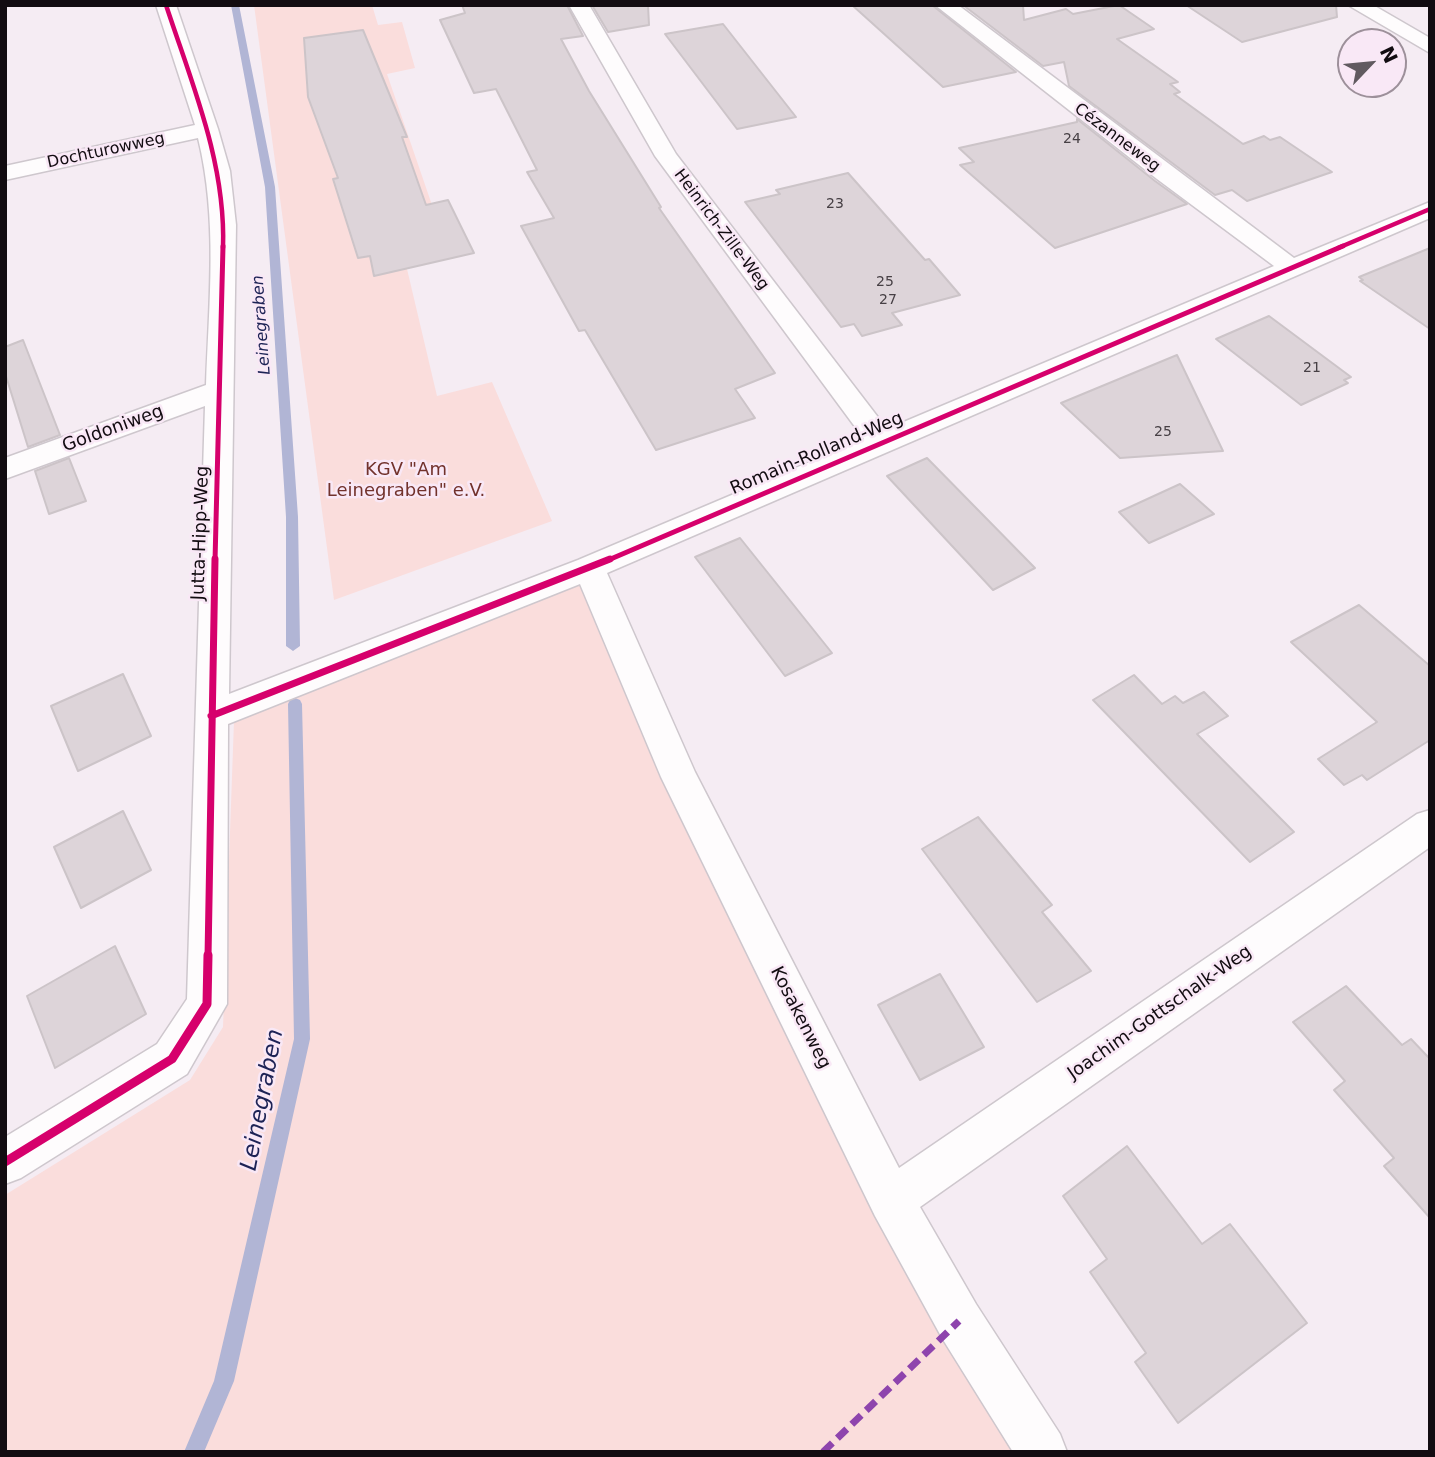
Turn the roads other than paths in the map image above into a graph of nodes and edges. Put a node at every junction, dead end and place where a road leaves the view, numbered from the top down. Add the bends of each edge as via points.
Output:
1 (166, 5) edge
2 (579, 5) edge
3 (945, 5) edge
4 (1358, 5) edge
5 (1430, 47) edge
6 (207, 129) junction
7 (5, 173) edge
8 (1430, 209) edge
9 (1291, 267) junction
10 (221, 390) junction
11 (882, 443) junction
12 (5, 469) edge
13 (589, 568) junction
14 (211, 716) junction
15 (1430, 826) edge
16 (5, 1162) edge
17 (891, 1200) junction
18 (1042, 1452) edge

1 - 6 street, Jutta-Hipp-Weg
2 - 11 street, Heinrich-Zille-Weg via 666,156
3 - 9 street, Cézanneweg
4 - 5 street
6 - 7 street, Dochturowweg
6 - 10 street, Jutta-Hipp-Weg via 225,225
8 - 9 street, Romain-Rolland-Weg
9 - 11 street, Romain-Rolland-Weg
10 - 12 street, Goldoniweg
10 - 14 street, Jutta-Hipp-Weg
11 - 13 street, Romain-Rolland-Weg
13 - 14 street, Romain-Rolland-Weg
13 - 17 street, Kosakenweg via 679,777
14 - 16 street, Jutta-Hipp-Weg via 207,1004 172,1059
15 - 17 street, Joachim-Gottschalk-Weg
17 - 18 street, Kosakenweg via 959,1321

